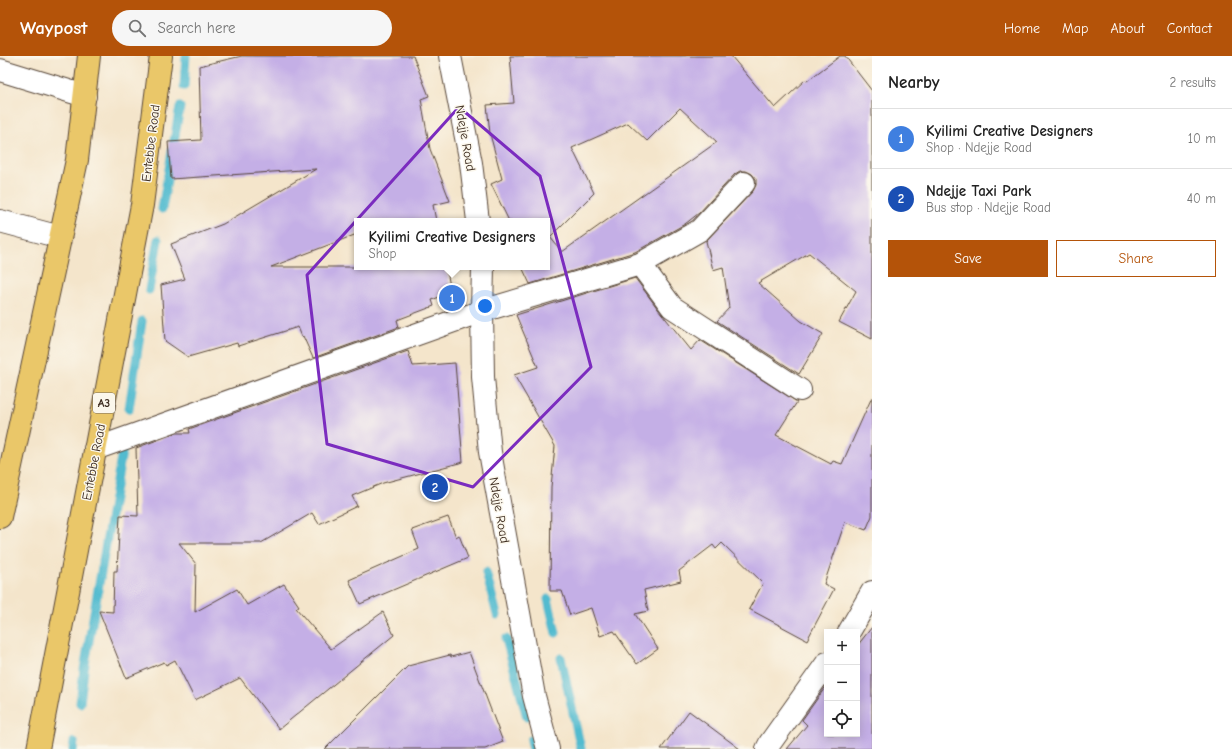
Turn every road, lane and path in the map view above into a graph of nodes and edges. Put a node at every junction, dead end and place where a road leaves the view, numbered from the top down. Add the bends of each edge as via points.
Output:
1 (89, 56) edge
2 (161, 56) edge
3 (450, 56) edge
4 (0, 70) edge
5 (84, 96) junction
6 (744, 183) dead end
7 (478, 218) edge
8 (0, 220) edge
9 (60, 237) junction
10 (640, 264) junction
11 (483, 270) edge
12 (482, 311) junction
13 (800, 390) dead end
14 (95, 449) junction
15 (0, 517) edge
16 (872, 592) edge
17 (851, 629) edge
18 (826, 665) edge
19 (38, 749) edge
20 (548, 749) edge
21 (767, 749) edge

1 - 5 main road
2 - 14 main road, Entebbe Road / A3 via 142,205
3 - 7 street, Ndejje Road via 471,162
4 - 5 street
5 - 9 main road via 77,160
6 - 10 street via 700,230
8 - 9 street
9 - 15 main road
10 - 12 street
10 - 13 street via 672,307
11 - 12 street, Ndejje Road
12 - 14 street
12 - 20 street, Ndejje Road via 483,377 490,452 534,696
14 - 19 main road, Entebbe Road / A3
16 - 17 street
18 - 21 street

